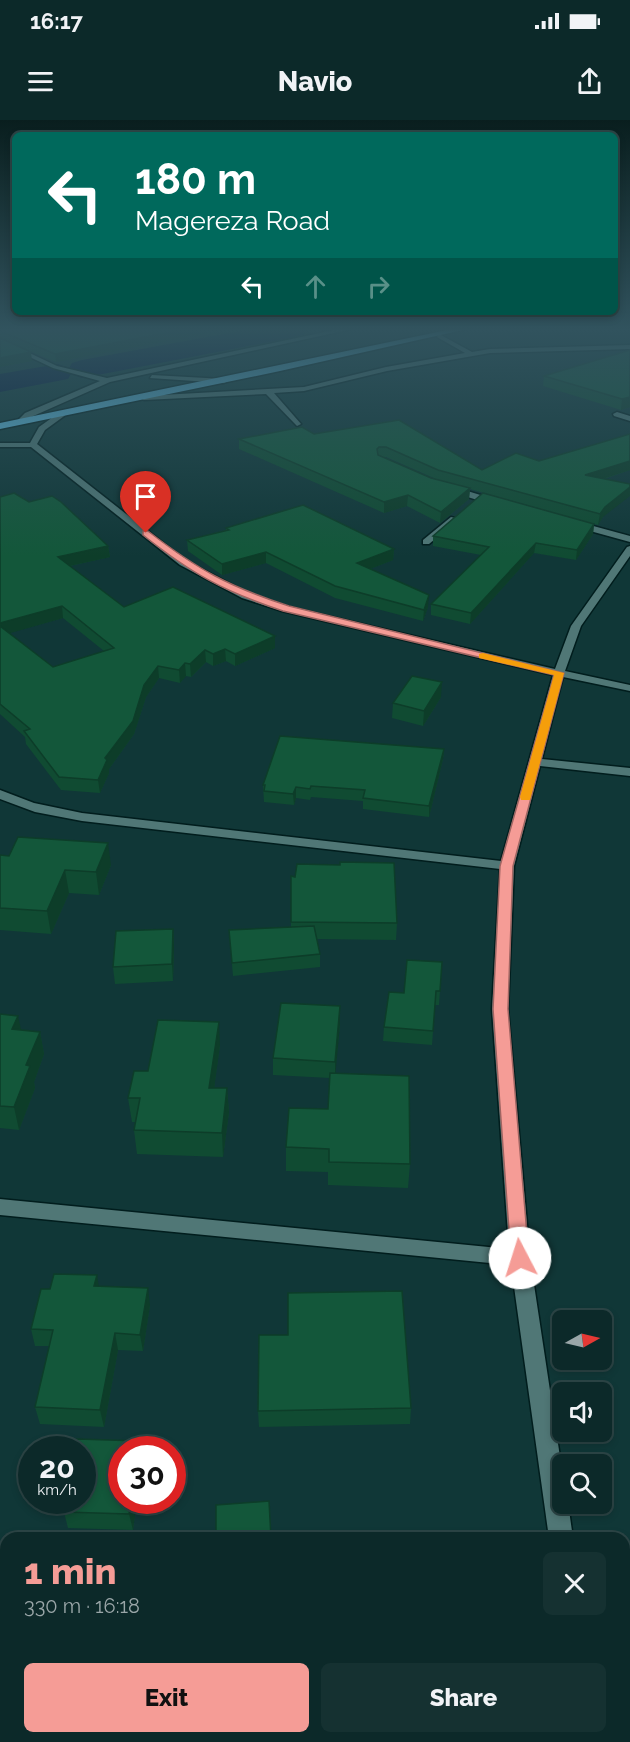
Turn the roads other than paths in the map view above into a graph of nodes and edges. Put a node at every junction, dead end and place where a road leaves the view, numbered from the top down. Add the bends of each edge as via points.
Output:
1 (52, 405) edge
2 (110, 405) edge
3 (282, 405) edge
4 (63, 414) junction
5 (617, 414) edge
6 (630, 419) edge
7 (20, 422) junction
8 (297, 424) dead end
9 (0, 426) edge
10 (0, 445) edge
11 (33, 445) junction
12 (445, 488) edge
13 (479, 498) junction
14 (471, 505) edge
15 (512, 507) edge
16 (463, 512) edge
17 (565, 522) edge
18 (630, 539) edge
19 (426, 542) dead end
20 (630, 549) edge
21 (559, 673) junction
22 (630, 687) edge
23 (535, 762) junction
24 (630, 772) edge
25 (0, 794) edge
26 (507, 866) junction
27 (0, 1207) edge
28 (520, 1258) junction
29 (560, 1532) edge

1 - 7 street
2 - 4 highway
3 - 8 street
4 - 7 highway
4 - 11 street via 42,429
5 - 6 street
7 - 9 highway
10 - 11 street
11 - 21 street via 183,562 246,596
12 - 13 street
13 - 14 street
13 - 15 street
16 - 19 street
17 - 18 street
20 - 21 street via 576,626
21 - 22 street
21 - 23 street
23 - 24 street
23 - 26 street
25 - 26 street via 43,811 82,817
26 - 28 street via 500,1009
27 - 28 street
28 - 29 street

